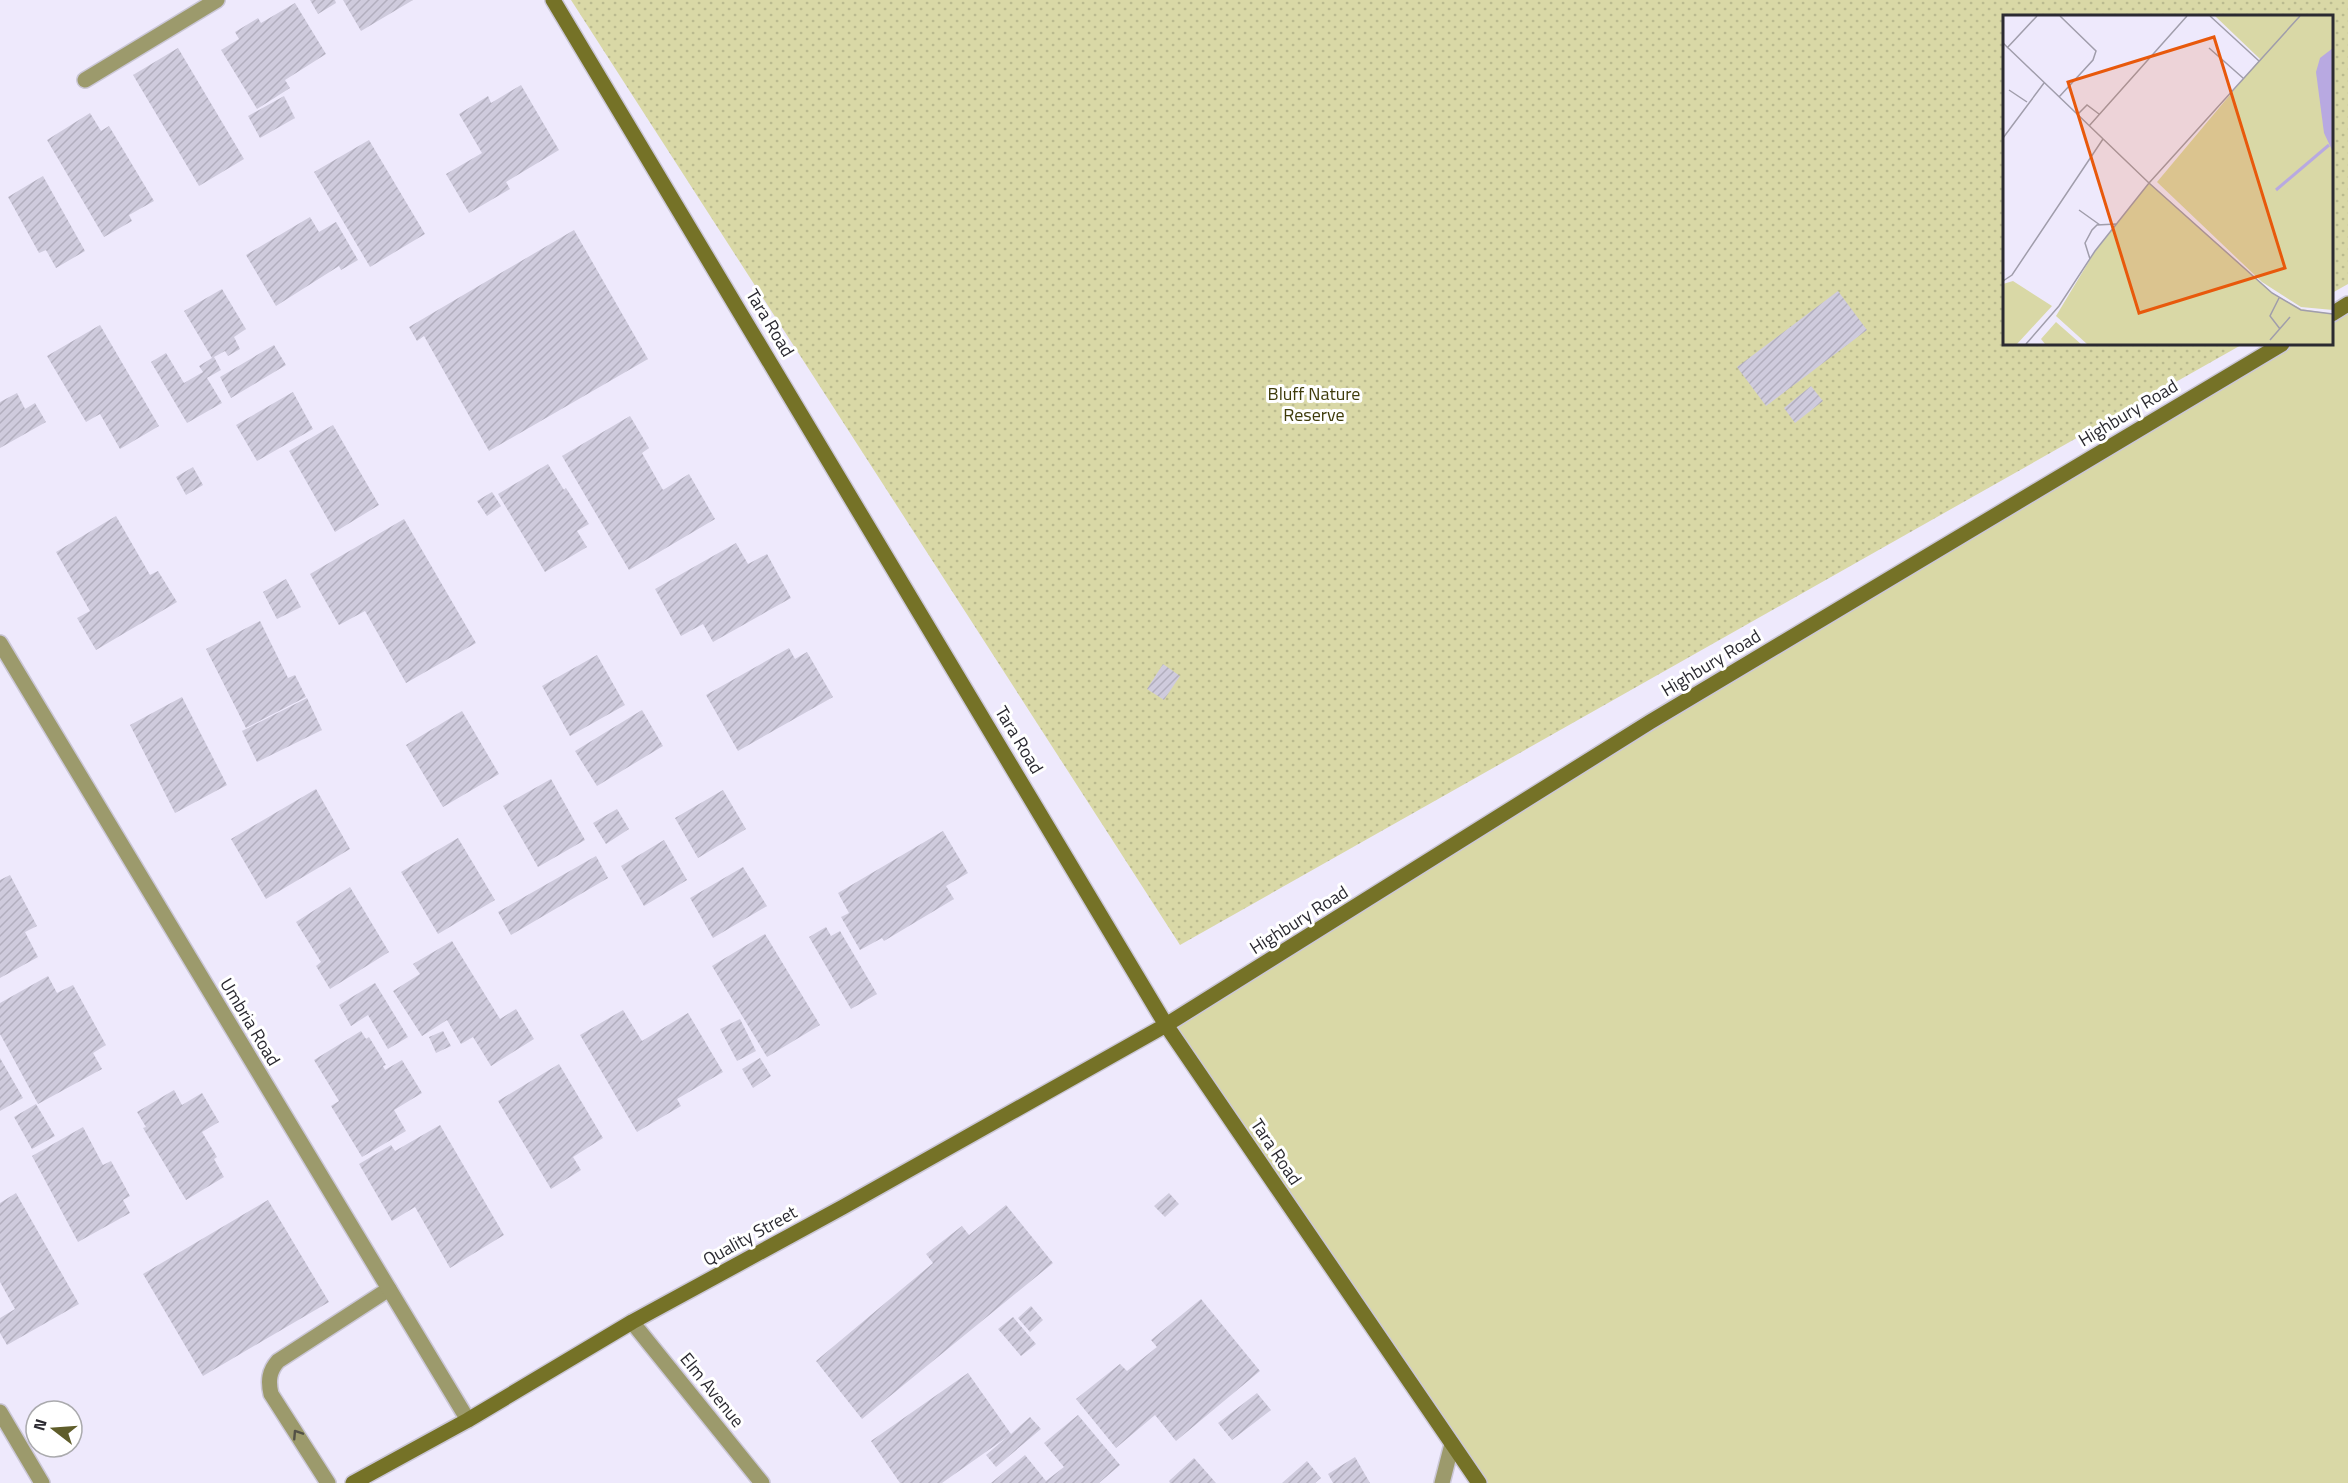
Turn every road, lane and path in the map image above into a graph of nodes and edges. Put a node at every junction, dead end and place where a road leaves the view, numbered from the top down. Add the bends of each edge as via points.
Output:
1 (216, 0) edge
2 (554, 0) edge
3 (85, 80) dead end
4 (2348, 304) edge
5 (2333, 313) edge
6 (2280, 345) edge
7 (0, 643) edge
8 (1166, 1024) junction
9 (389, 1289) junction
10 (632, 1322) junction
11 (0, 1412) edge
12 (468, 1420) junction
13 (1452, 1444) junction
14 (42, 1483) edge
15 (328, 1483) edge
16 (353, 1483) edge
17 (762, 1483) edge
18 (1442, 1483) edge
19 (1479, 1483) edge

1 - 3 street
2 - 8 street, Tara Road
4 - 5 street
6 - 8 street, Highbury Road via 1650,722
7 - 9 street, Umbria Road
8 - 10 street, Quality Street
8 - 13 street, Tara Road
9 - 12 street, Umbria Road
15 -> 9 street via 271,1394 269,1377 278,1361
10 - 12 street, Quality Street
10 - 17 street, Elm Avenue
11 - 14 street
12 - 16 street, Quality Street
13 - 18 street
13 - 19 street, Tara Road

